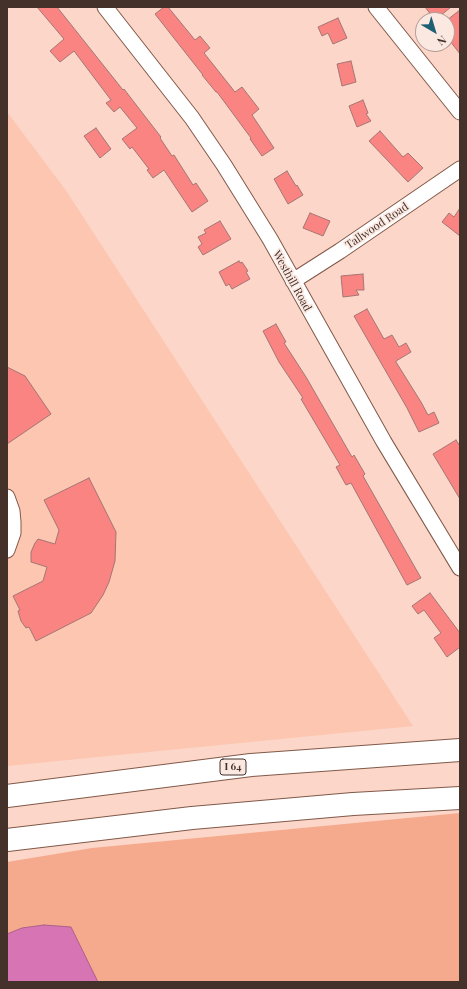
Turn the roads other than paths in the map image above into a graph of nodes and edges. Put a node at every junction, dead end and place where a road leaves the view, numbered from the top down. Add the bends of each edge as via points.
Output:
1 (105, 7) edge
2 (376, 7) edge
3 (460, 112) edge
4 (460, 169) edge
5 (293, 281) junction
6 (7, 497) edge
7 (7, 550) edge
8 (460, 568) edge
9 (460, 750) edge
10 (7, 796) edge
11 (460, 798) edge
12 (7, 840) edge

1 - 5 street, Westhill Road via 192,118 270,239
2 - 3 street
4 - 5 street, Tallwood Road
5 - 8 street, Westhill Road via 384,442
6 - 7 street via 12,511 13,533
9 - 10 highway, I 64 via 251,765
11 - 12 highway via 192,818

